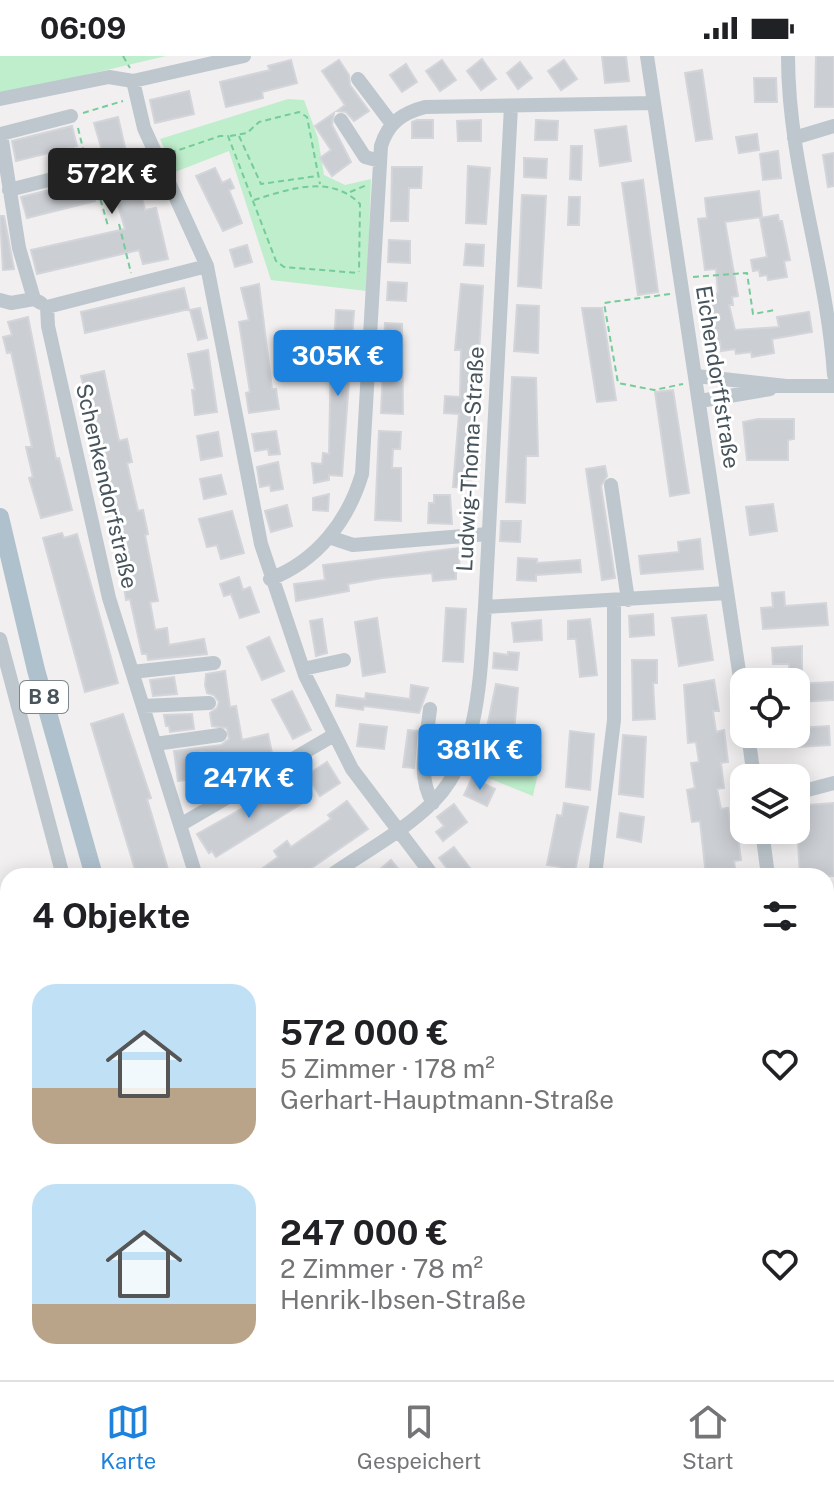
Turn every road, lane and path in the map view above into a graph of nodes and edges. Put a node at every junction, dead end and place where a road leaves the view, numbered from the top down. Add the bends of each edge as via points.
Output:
1 (244, 56) edge
2 (647, 56) edge
3 (788, 56) edge
4 (358, 79) dead end
5 (133, 81) junction
6 (137, 97) junction
7 (0, 99) edge
8 (654, 103) junction
9 (511, 106) junction
10 (71, 116) joint
11 (341, 120) dead end
12 (392, 124) junction
13 (834, 126) edge
14 (239, 135) junction
15 (228, 136) junction
16 (794, 138) junction
17 (157, 158) junction
18 (380, 161) junction
19 (88, 170) dead end
20 (318, 175) junction
21 (258, 176) junction
22 (305, 177) junction
23 (246, 178) junction
24 (379, 180) junction
25 (320, 186) junction
26 (307, 187) junction
27 (9, 190) junction
28 (349, 193) junction
29 (254, 200) junction
30 (119, 224) dead end
31 (207, 266) junction
32 (359, 273) junction
33 (680, 274) junction
34 (374, 282) junction
35 (133, 283) junction
36 (683, 292) junction
37 (0, 300) edge
38 (40, 303) junction
39 (775, 310) dead end
40 (834, 375) edge
41 (696, 379) junction
42 (786, 386) junction
43 (834, 386) edge
44 (700, 401) junction
45 (611, 485) dead end
46 (0, 517) edge
47 (488, 534) junction
48 (329, 537) junction
49 (270, 579) junction
50 (727, 593) junction
51 (621, 600) junction
52 (485, 607) junction
53 (0, 639) edge
54 (344, 660) dead end
55 (214, 663) dead end
56 (738, 668) edge
57 (303, 669) junction
58 (132, 672) junction
59 (209, 703) dead end
60 (143, 706) junction
61 (430, 709) dead end
62 (220, 735) dead end
63 (334, 735) junction
64 (155, 744) junction
65 (203, 761) dead end
66 (834, 783) edge
67 (810, 789) edge
68 (433, 803) junction
69 (209, 808) junction
70 (180, 825) junction
71 (397, 829) junction
72 (764, 844) edge
73 (61, 868) edge
74 (92, 868) edge
75 (193, 868) edge
76 (341, 868) edge
77 (427, 868) edge
78 (596, 868) edge
79 (767, 868) edge

1 - 5 street
2 - 8 street, Eichendorffstraße
3 - 16 street
4 - 12 street
5 - 6 street
5 - 7 street via 109,77
6 - 10 path
6 - 17 street
8 - 9 street
8 - 33 street, Eichendorffstraße
9 - 12 street via 425,107
9 - 47 street, Ludwig-Thoma-Straße
10 - 27 street, Schenkendorfstraße via 1,134
11 - 18 street via 365,157
12 - 18 street via 384,134
13 - 16 street
14 - 15 path
14 - 20 path via 259,122 299,112 307,117
14 - 21 path
15 - 17 path
15 - 23 path
16 - 40 street via 826,302
17 - 31 street
18 - 24 street
19 - 27 street
20 - 22 path
20 - 25 path
21 - 22 path via 261,184
21 - 23 path
22 - 26 path
23 - 29 path
24 - 28 path
24 - 34 street
25 - 26 path
25 - 28 path
26 - 29 path
27 - 38 street, Schenkendorfstraße via 19,248
28 - 32 path via 360,204
29 - 32 path via 276,261 284,267
30 - 35 path
31 - 35 street
31 - 49 street
32 - 34 path
33 - 36 street, Eichendorffstraße
33 - 39 path via 699,279 747,273 753,314
34 - 48 street via 365,457 350,508
35 - 38 street
36 - 41 street, Eichendorffstraße
36 - 41 path via 604,303 618,383 654,390
37 - 38 street
38 - 58 street, Schenkendorfstraße via 109,598
41 - 42 street
41 - 44 street, Eichendorffstraße
42 - 43 street
42 - 44 street
44 - 50 street, Eichendorffstraße
45 - 51 street
46 - 74 main road, B 8
47 - 48 street via 353,545
47 - 52 street, Ludwig-Thoma-Straße
48 - 49 street via 307,558
49 - 57 street
50 - 51 street
50 - 56 street, Eichendorffstraße
51 - 52 street
51 - 78 street via 614,720
52 - 68 street, Ludwig-Thoma-Straße via 468,741 452,779
53 - 73 street
54 - 57 street
55 - 58 street
57 - 63 street
58 - 60 street, Schenkendorfstraße
59 - 60 street
60 - 64 street, Schenkendorfstraße
61 - 68 street via 423,771
62 - 64 street
63 - 69 street
63 - 71 street
64 - 70 street, Schenkendorfstraße
65 - 69 street
66 - 67 street
68 - 71 street, Ludwig-Thoma-Straße
69 - 70 street
70 - 75 street, Schenkendorfstraße
71 - 76 street, Ludwig-Thoma-Straße
71 - 77 street
72 - 79 street

